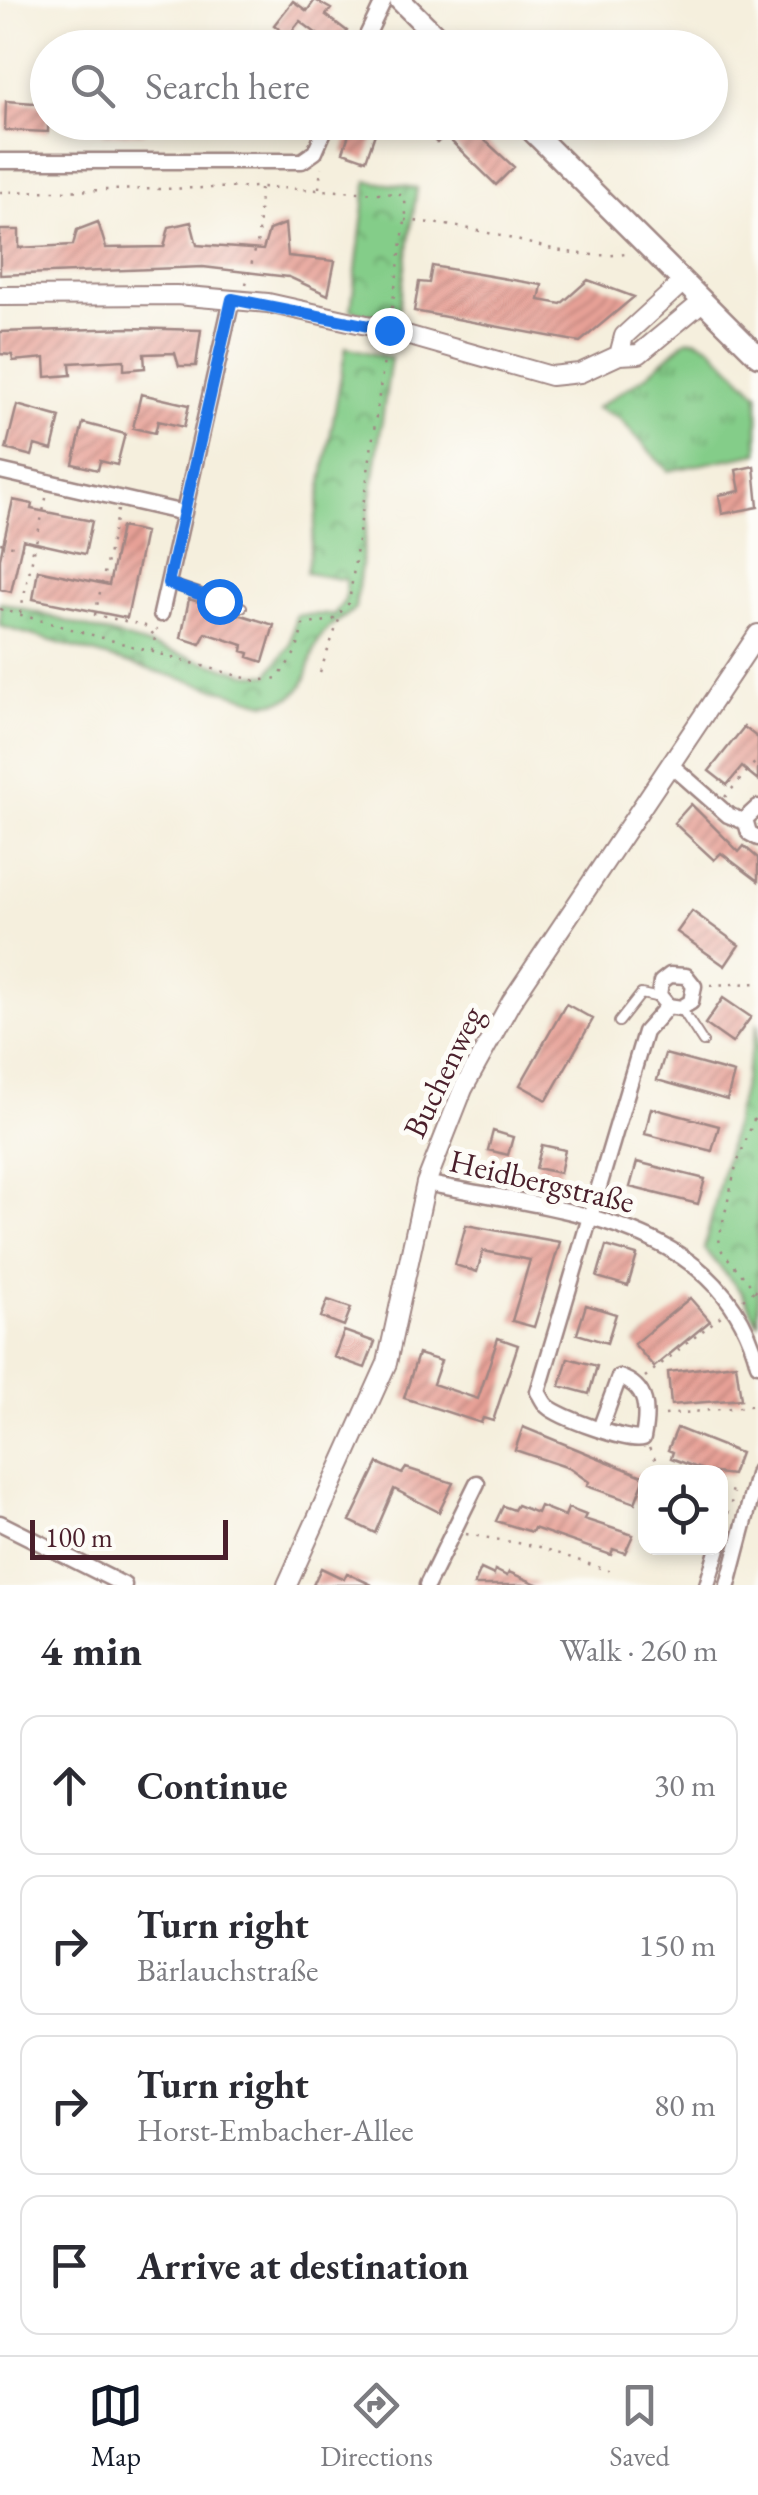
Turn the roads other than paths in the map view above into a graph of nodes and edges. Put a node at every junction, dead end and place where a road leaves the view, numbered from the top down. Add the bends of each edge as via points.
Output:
1 (384, 0) edge
2 (400, 0) edge
3 (370, 30) edge
4 (430, 30) edge
5 (320, 140) edge
6 (541, 140) edge
7 (0, 160) edge
8 (683, 282) junction
9 (0, 296) edge
10 (232, 299) junction
11 (702, 302) junction
12 (619, 354) junction
13 (758, 356) edge
14 (0, 471) edge
15 (184, 513) junction
16 (168, 583) junction
17 (242, 607) dead end
18 (161, 614) road end
19 (758, 634) edge
20 (670, 764) junction
21 (758, 807) edge
22 (745, 822) junction
23 (758, 838) edge
24 (670, 1004) junction
25 (619, 1022) dead end
26 (704, 1042) dead end
27 (426, 1182) junction
28 (591, 1218) junction
29 (758, 1364) edge
30 (600, 1428) junction
31 (758, 1471) edge
32 (477, 1483) dead end
33 (0, 1523) edge
34 (716, 1555) edge
35 (124, 1585) edge
36 (287, 1585) edge
37 (427, 1585) edge
38 (707, 1585) edge
39 (728, 1585) edge

1 - 3 street
2 - 4 main road
5 - 7 street via 302,160
6 - 8 main road
8 - 11 main road
8 - 12 street via 624,336
9 - 10 street
10 - 12 street via 389,330 551,376 593,370
10 - 15 street
11 - 12 street via 639,354
11 - 13 main road
14 - 15 street
15 - 16 street
16 - 17 lane
16 - 18 street
19 - 20 street, Buchenweg
20 - 22 street
20 - 27 street, Buchenweg via 494,1030
21 - 22 street
22 - 23 street
24 - 24 street via 691,1002 694,986 686,976 670,974 661,982
24 - 25 lane via 640,994
24 - 26 lane
24 - 28 street via 645,1032
27 - 28 street, Heidbergstraße
27 - 36 street, Buchenweg via 387,1363
28 - 29 street, Heidbergstraße via 676,1250 718,1284
28 - 30 street via 538,1392 547,1406
30 - 30 street via 619,1377 636,1385 646,1399 644,1438 634,1441
31 - 39 street
32 - 37 street
33 - 35 street
34 - 38 street

